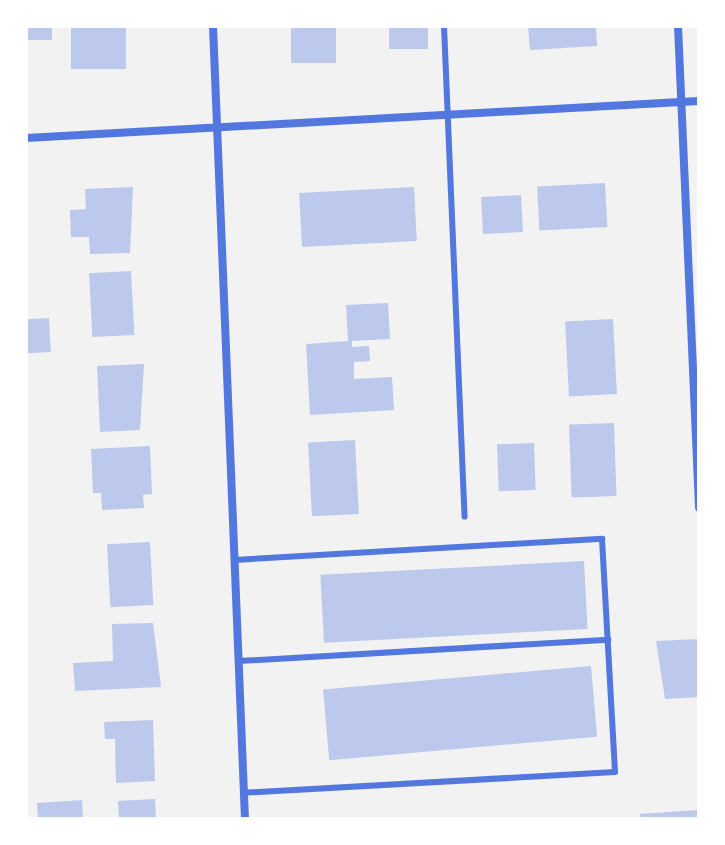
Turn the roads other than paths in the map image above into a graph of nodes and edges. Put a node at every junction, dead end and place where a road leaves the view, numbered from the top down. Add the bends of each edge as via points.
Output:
1 (213, 26) edge
2 (444, 26) edge
3 (678, 26) edge
4 (699, 101) edge
5 (681, 102) junction
6 (448, 114) junction
7 (217, 127) junction
8 (26, 138) edge
9 (699, 508) edge
10 (465, 517) dead end
11 (234, 560) junction
12 (608, 640) junction
13 (239, 661) junction
14 (244, 793) junction
15 (245, 819) edge

1 - 7 street
2 - 6 lane
3 - 5 street
4 - 5 street
5 - 6 street
5 - 9 street
6 - 7 street
6 - 10 lane
7 - 8 street
7 - 11 street
11 - 12 lane via 602,539
11 - 13 street
12 - 13 lane
12 - 14 lane via 615,772
13 - 14 street
14 - 15 street

